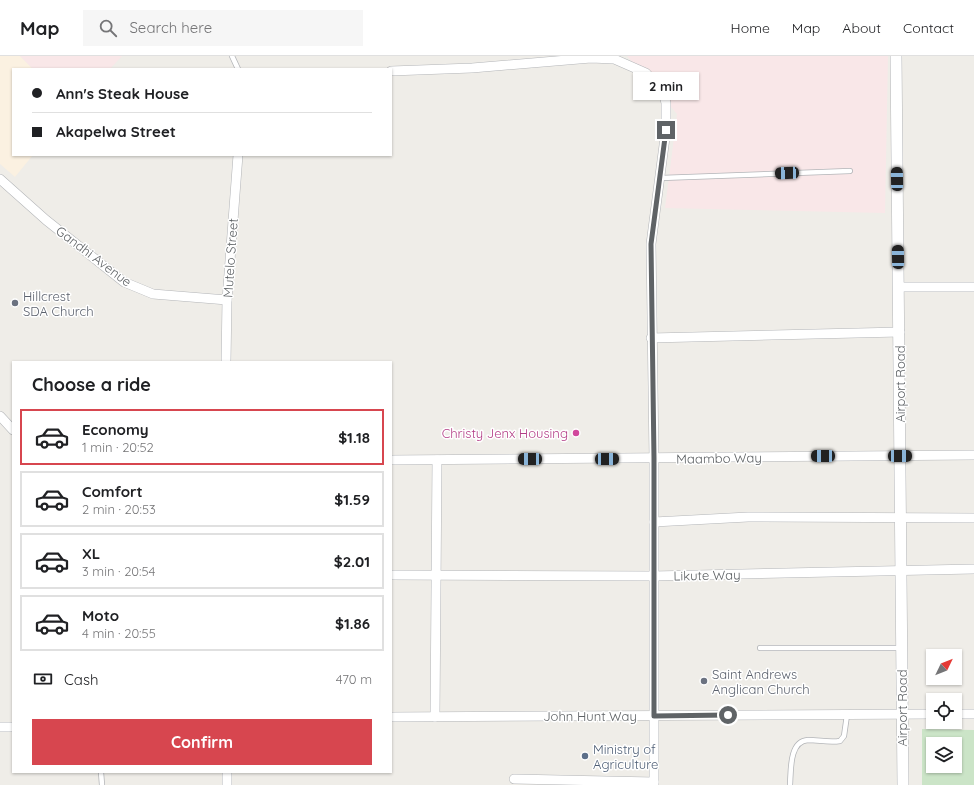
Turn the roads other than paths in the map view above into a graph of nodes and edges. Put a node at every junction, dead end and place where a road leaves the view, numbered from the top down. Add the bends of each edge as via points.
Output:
1 (232, 56) edge
2 (896, 56) edge
3 (613, 58) edge
4 (238, 68) edge
5 (392, 71) edge
6 (238, 156) edge
7 (850, 171) dead end
8 (661, 178) junction
9 (0, 179) edge
10 (898, 287) junction
11 (974, 287) edge
12 (227, 300) junction
13 (900, 332) junction
14 (651, 338) junction
15 (226, 361) edge
16 (0, 416) edge
17 (12, 429) edge
18 (900, 456) junction
19 (974, 456) edge
20 (654, 458) junction
21 (392, 460) edge
22 (437, 460) junction
23 (901, 518) junction
24 (974, 518) edge
25 (654, 522) junction
26 (974, 569) edge
27 (902, 570) junction
28 (436, 574) junction
29 (392, 575) edge
30 (653, 576) junction
31 (760, 648) dead end
32 (902, 648) junction
33 (902, 714) junction
34 (926, 714) edge
35 (962, 714) edge
36 (974, 714) edge
37 (847, 715) junction
38 (654, 716) junction
39 (392, 717) edge
40 (435, 717) junction
41 (0, 727) edge
42 (12, 727) edge
43 (101, 773) edge
44 (227, 773) edge
45 (514, 779) dead end
46 (654, 783) edge
47 (102, 785) edge
48 (227, 785) edge
49 (790, 785) edge
50 (903, 785) edge

1 - 4 lane
2 - 10 street, Airport Road
3 - 5 street
3 - 8 street via 646,74 663,92 666,103 666,130
6 - 12 street, Mutelo Street
7 - 8 lane
8 - 14 street via 651,244
9 - 12 street, Gandhi Avenue via 46,220 124,282 153,294
10 - 11 street
10 - 13 street, Airport Road
12 - 15 street, Mutelo Street
13 - 14 street
13 - 18 street, Airport Road
14 - 20 street
16 - 17 street
18 - 19 street, Maambo Way
18 - 20 street, Maambo Way
18 - 23 street, Airport Road
20 - 22 street, Maambo Way
20 - 25 street
21 - 22 street, Maambo Way
22 - 28 street
23 - 24 street
23 - 25 street via 748,518
23 - 27 street, Airport Road
25 - 30 street
26 - 27 street, Likute Way
27 - 30 street, Likute Way
27 - 32 street, Airport Road
28 - 29 street, Likute Way
28 - 30 street, Likute Way
28 - 40 street
30 - 38 street
31 - 32 lane
32 - 33 street, Airport Road
33 - 34 street, John Hunt Way
33 - 37 street, John Hunt Way
33 - 50 street, Airport Road
35 - 36 street
37 - 38 street, John Hunt Way
37 - 49 lane via 844,736 840,741 800,742 794,750
38 - 40 street, John Hunt Way
38 - 46 street
39 - 40 street, John Hunt Way
41 - 42 street
43 - 47 lane
44 - 48 street
45 - 46 street

